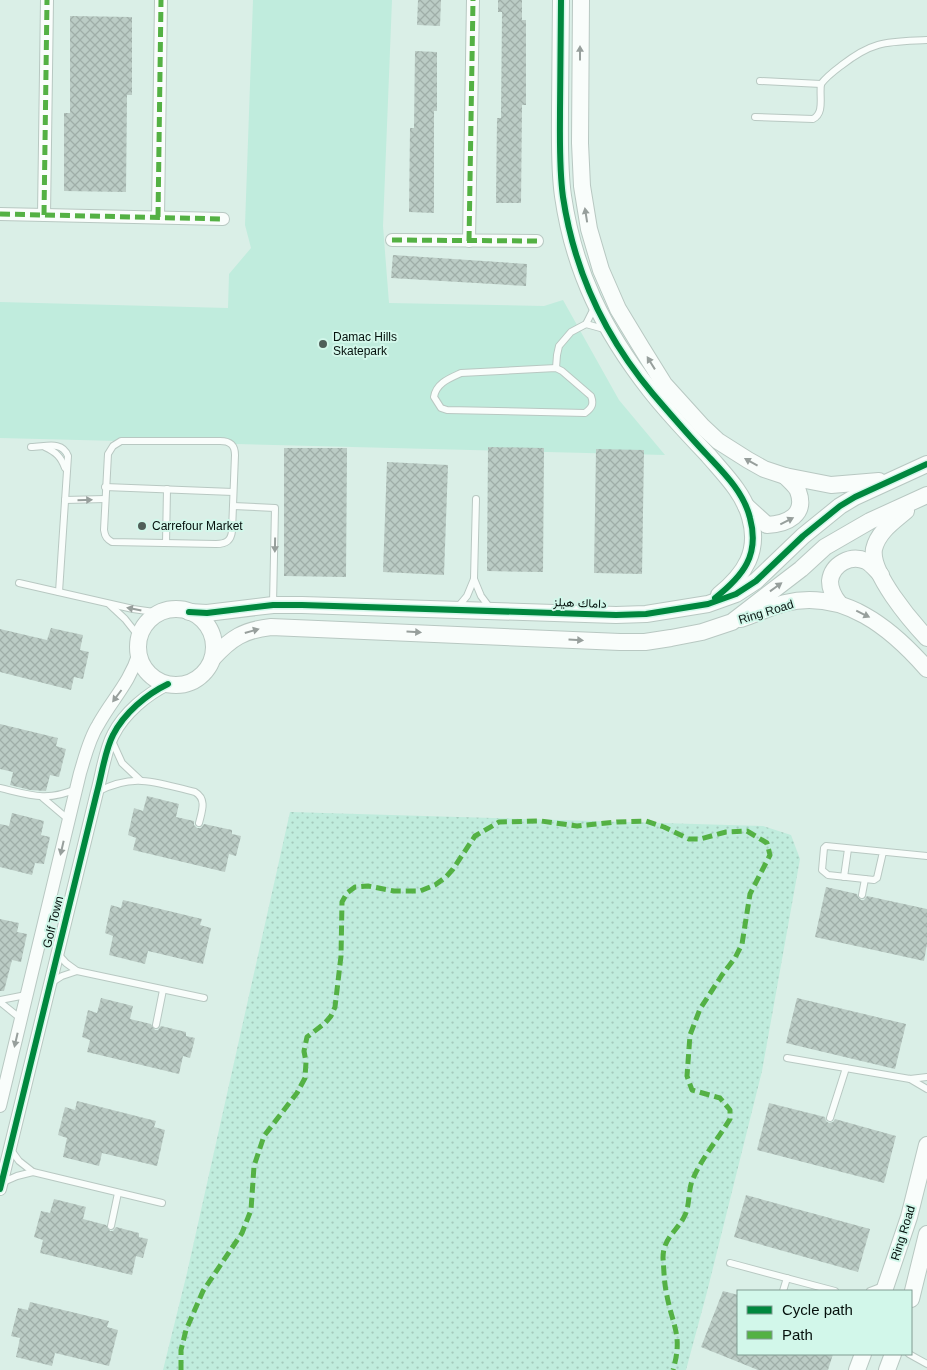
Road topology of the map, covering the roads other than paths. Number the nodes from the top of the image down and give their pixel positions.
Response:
1 (47, 0) edge
2 (161, 0) edge
3 (473, 0) edge
4 (561, 0) edge
5 (581, 0) edge
6 (927, 40) edge
7 (760, 81) dead end
8 (821, 84) junction
9 (755, 117) dead end
10 (0, 214) edge
11 (44, 215) junction
12 (158, 217) junction
13 (223, 218) dead end
14 (392, 240) dead end
15 (469, 241) junction
16 (537, 241) dead end
17 (595, 305) junction
18 (586, 324) junction
19 (608, 331) junction
20 (556, 368) junction
21 (31, 447) dead end
22 (927, 464) edge
23 (785, 476) junction
24 (891, 480) junction
25 (105, 487) junction
26 (167, 489) junction
27 (234, 492) junction
28 (926, 496) edge
29 (105, 499) junction
30 (476, 499) dead end
31 (64, 500) junction
32 (233, 506) junction
33 (746, 506) junction
34 (166, 543) junction
35 (882, 576) junction
36 (474, 579) junction
37 (18, 583) dead end
38 (58, 592) junction
39 (107, 603) junction
40 (838, 603) junction
41 (708, 604) junction
42 (273, 605) junction
43 (455, 610) junction
44 (493, 611) junction
45 (189, 612) junction
46 (160, 613) junction
47 (732, 622) junction
48 (927, 638) edge
49 (139, 646) junction
50 (213, 658) junction
51 (927, 669) edge
52 (168, 684) junction
53 (111, 740) junction
54 (140, 780) junction
55 (0, 788) edge
56 (76, 789) junction
57 (97, 792) junction
58 (43, 798) junction
59 (69, 820) junction
60 (199, 823) dead end
61 (848, 849) junction
62 (882, 852) junction
63 (927, 856) edge
64 (844, 877) junction
65 (866, 879) junction
66 (862, 894) dead end
67 (57, 952) junction
68 (77, 971) junction
69 (49, 984) junction
70 (163, 990) junction
71 (27, 995) junction
72 (204, 998) dead end
73 (0, 1001) edge
74 (21, 1018) junction
75 (156, 1025) dead end
76 (787, 1058) dead end
77 (846, 1068) junction
78 (927, 1077) edge
79 (910, 1079) junction
80 (927, 1089) edge
81 (0, 1106) edge
82 (830, 1118) dead end
83 (927, 1145) edge
84 (10, 1148) junction
85 (33, 1172) junction
86 (1, 1186) edge
87 (118, 1193) junction
88 (162, 1203) dead end
89 (111, 1226) dead end
90 (927, 1234) edge
91 (730, 1263) dead end
92 (788, 1278) junction
93 (885, 1288) edge
94 (783, 1290) edge
95 (831, 1290) edge
96 (912, 1295) edge
97 (863, 1355) edge
98 (893, 1355) edge
99 (911, 1355) edge
100 (927, 1364) edge
101 (857, 1370) edge
102 (887, 1370) edge

1 - 11 street
2 - 12 street
3 - 15 street
4 - 17 street
23 -> 5 street
6 - 8 lane
7 - 8 lane
8 - 9 lane
10 - 11 street
11 - 12 street
12 - 13 street
14 - 15 street
15 - 16 street
17 - 18 lane
17 - 19 street
18 - 19 lane
18 - 20 lane
19 - 33 street
20 - 20 lane
21 - 31 lane
22 - 24 street, داماك هيلز
23 - 24 street
33 -> 23 street
24 - 41 street, داماك هيلز
25 - 26 lane
25 - 27 lane
25 - 29 lane
26 - 27 lane
26 - 34 lane
27 - 32 lane
28 - 35 street
47 -> 28 street
31 -> 29 lane
29 - 34 lane
30 - 36 lane
31 - 38 lane
32 - 34 lane
32 -> 42 lane
33 - 41 street
35 - 40 street
35 - 48 street
36 - 43 lane
36 - 44 lane
37 - 38 lane
38 - 39 lane
46 -> 39 lane
39 - 49 lane
40 - 47 street, Ring Road
40 -> 51 street, Ring Road
41 - 44 street, داماك هيلز
42 - 43 street, داماك هيلز
42 - 45 street, داماك هيلز
43 - 44 street, داماك هيلز
45 - 46 street
45 - 50 street
46 - 49 street
50 -> 47 street
49 - 52 street
49 -> 56 street, Golf Town
50 - 52 street
52 - 53 street, Golf Town
53 - 54 lane
53 - 57 street, Golf Town
54 - 57 lane
54 - 60 lane
55 - 58 lane
56 - 58 lane
56 - 59 street, Golf Town
57 - 67 street, Golf Town
58 - 59 lane
59 -> 71 street, Golf Town
61 - 62 lane
61 - 64 lane
61 - 64 lane
62 - 63 lane
62 - 65 lane
64 - 65 lane
65 - 66 lane
67 - 68 lane
67 - 69 street, Golf Town
68 - 69 lane
68 - 70 lane
69 - 84 street, Golf Town
70 - 72 lane
70 - 75 lane
71 - 73 lane
71 - 74 street, Golf Town
73 - 74 lane
74 -> 81 street, Golf Town
76 - 77 lane
77 - 79 lane
77 - 82 lane
78 - 79 lane
79 - 80 lane
83 - 93 street, Ring Road
84 - 85 lane
84 - 86 street, Golf Town
85 - 86 lane
85 - 87 lane
87 - 88 lane
87 - 89 lane
90 - 96 street, Ring Road
91 - 92 lane
92 - 94 lane
92 - 95 lane
97 - 101 street
98 - 102 street
99 - 100 lane

